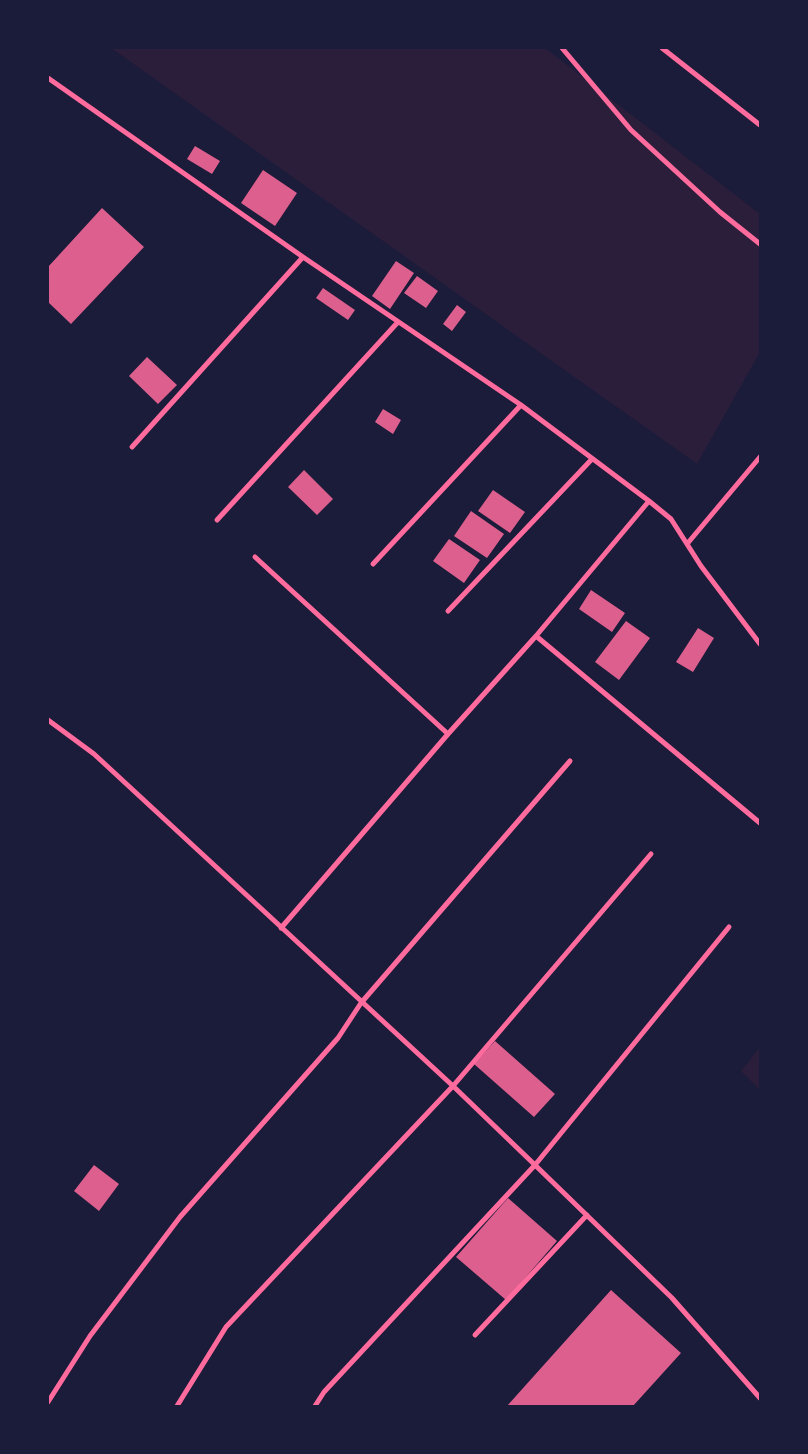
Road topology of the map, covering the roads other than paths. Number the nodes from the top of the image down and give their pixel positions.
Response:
1 (562, 48) edge
2 (662, 48) edge
3 (48, 78) edge
4 (760, 125) edge
5 (760, 244) edge
6 (303, 257) junction
7 (398, 322) junction
8 (521, 405) junction
9 (132, 447) dead end
10 (760, 457) edge
11 (592, 459) junction
12 (649, 502) junction
13 (216, 520) dead end
14 (687, 544) junction
15 (255, 558) dead end
16 (374, 564) dead end
17 (448, 611) dead end
18 (536, 636) junction
19 (760, 644) edge
20 (48, 720) edge
21 (448, 734) junction
22 (570, 761) dead end
23 (760, 823) edge
24 (651, 854) dead end
25 (281, 928) junction
26 (728, 928) dead end
27 (361, 1002) junction
28 (453, 1086) junction
29 (534, 1165) junction
30 (587, 1215) junction
31 (475, 1335) dead end
32 (760, 1398) edge
33 (48, 1402) edge
34 (177, 1406) edge
35 (315, 1406) edge

1 - 5 street
2 - 4 street
3 - 6 street
6 - 7 street
6 - 9 street
7 - 8 street
7 - 13 street
8 - 11 street
8 - 16 street
10 - 14 street
11 - 12 street
11 - 17 street
12 - 14 street
12 - 18 street
14 - 19 street
15 - 21 street
18 - 21 street
18 - 23 street
20 - 25 street
21 - 25 street
22 - 27 street
24 - 28 street
25 - 27 street
26 - 29 street
27 - 28 street
27 - 33 street
28 - 29 street
28 - 34 street
29 - 30 street
29 - 35 street
30 - 31 street
30 - 32 street

